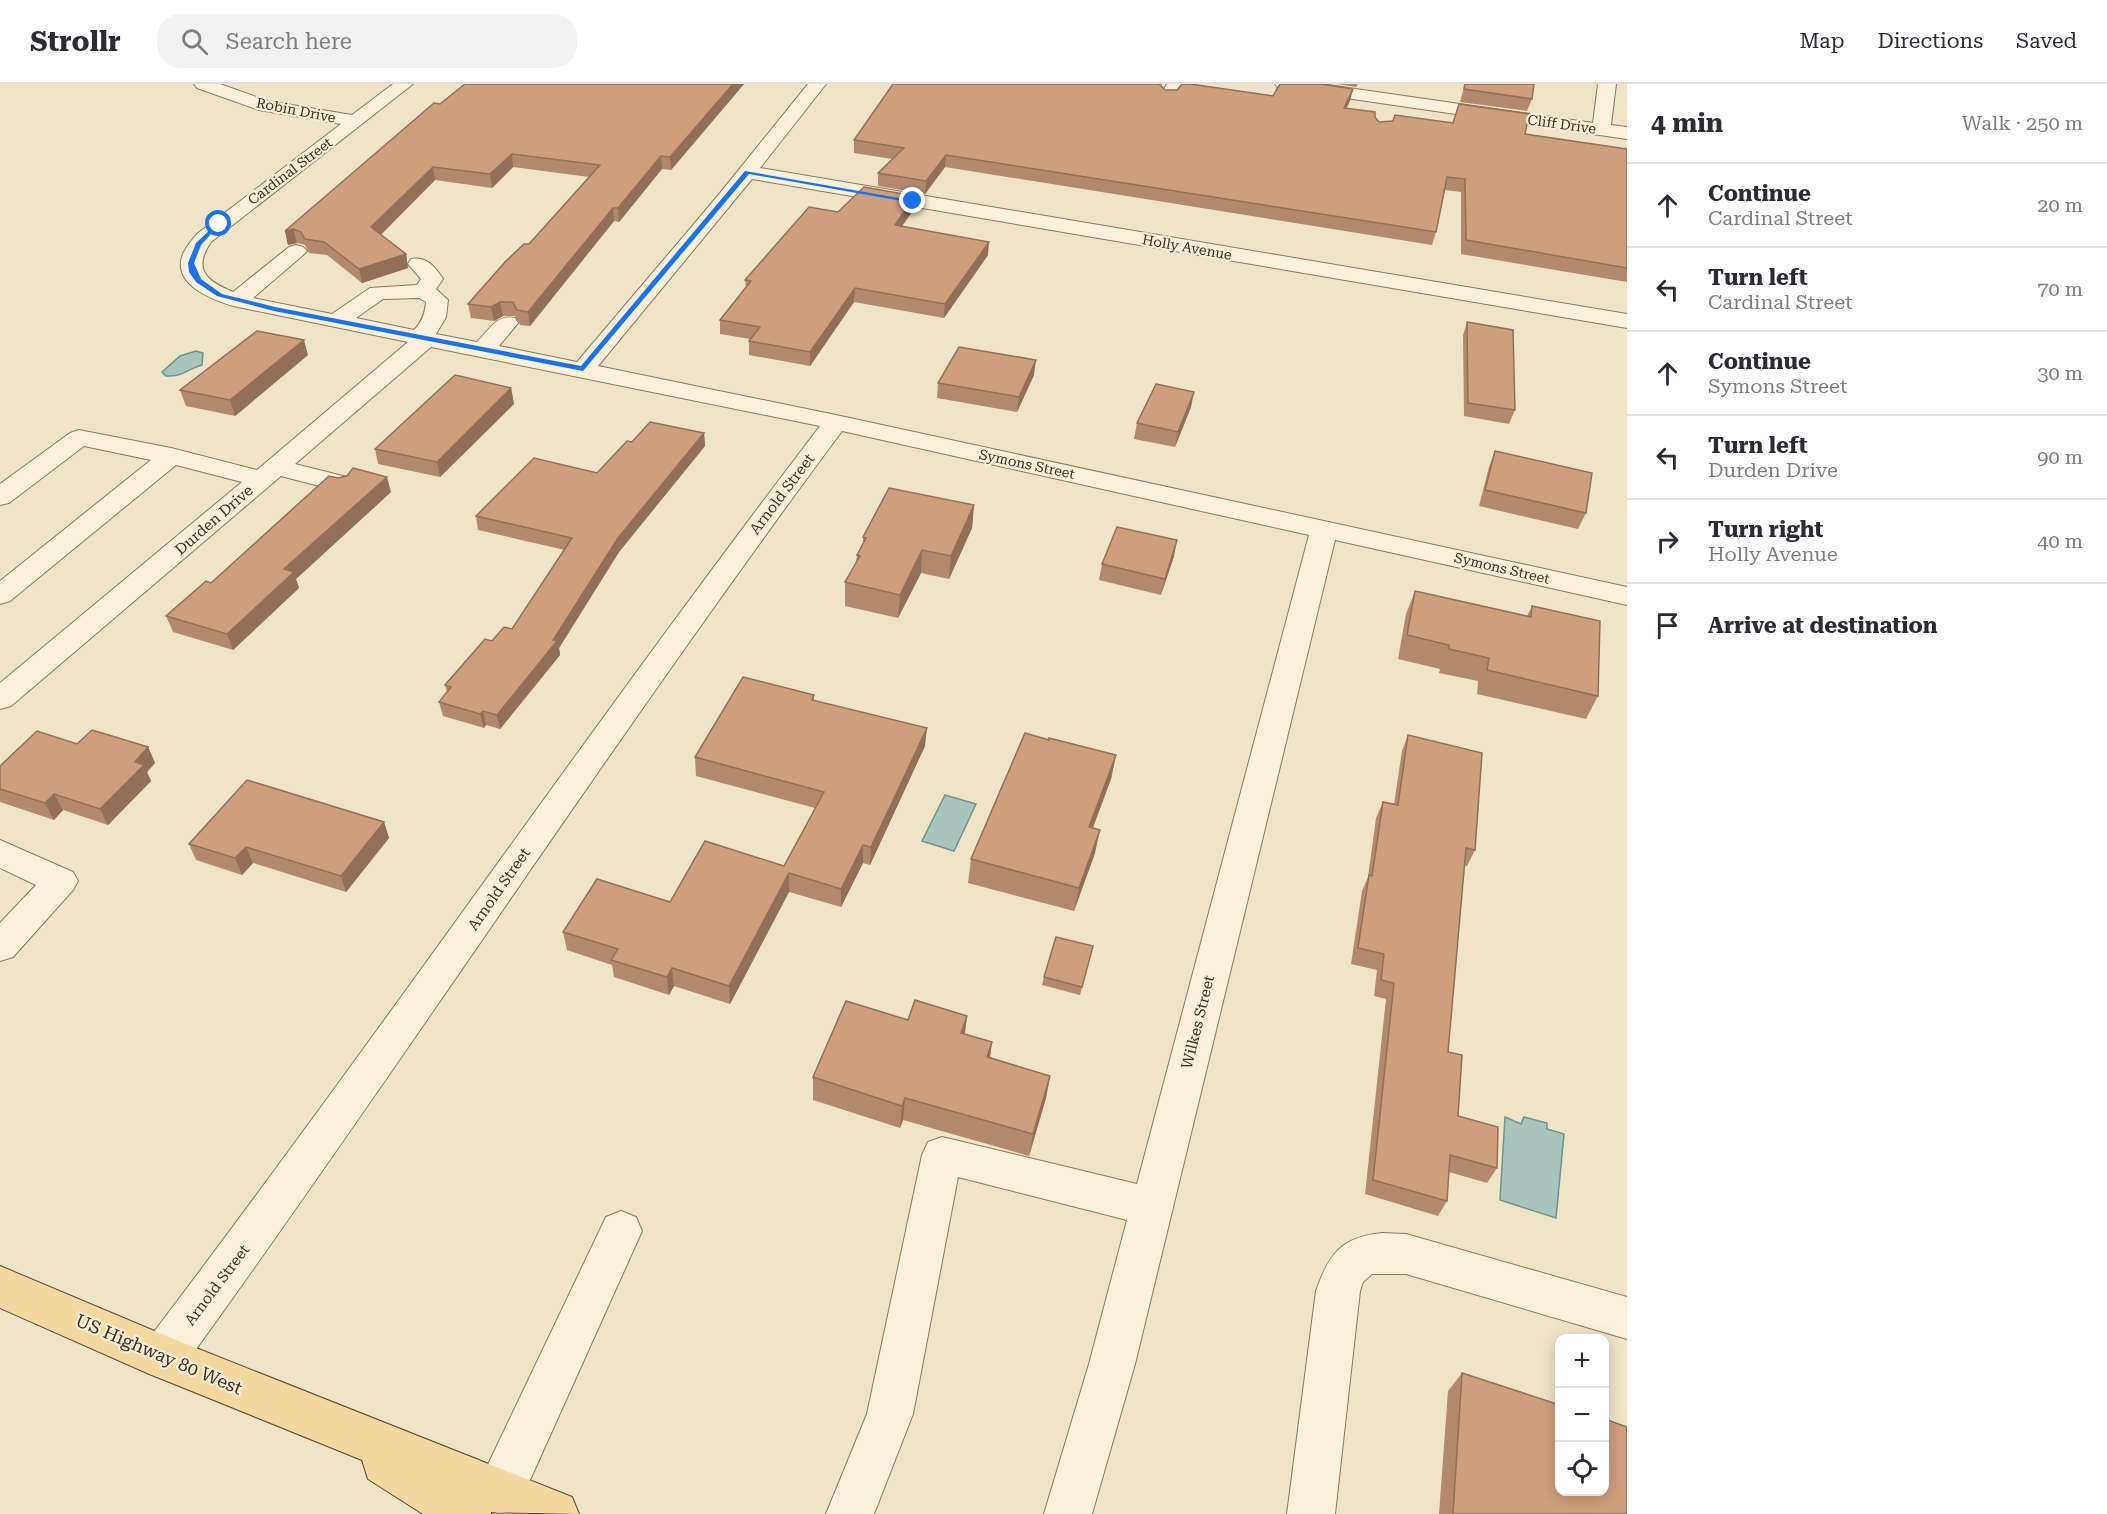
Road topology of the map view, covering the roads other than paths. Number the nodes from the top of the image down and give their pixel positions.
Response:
1 (203, 84) edge
2 (404, 84) edge
3 (817, 84) edge
4 (1284, 84) edge
5 (1607, 84) edge
6 (1389, 99) junction
7 (1384, 118) dead end
8 (356, 121) junction
9 (1574, 125) junction
10 (1601, 129) junction
11 (1627, 133) edge
12 (1570, 144) edge
13 (747, 172) junction
14 (296, 250) edge
15 (419, 264) dead end
16 (424, 291) junction
17 (237, 300) junction
18 (338, 321) junction
19 (1627, 321) edge
20 (507, 323) edge
21 (423, 338) junction
22 (483, 350) junction
23 (583, 369) junction
24 (836, 422) junction
25 (171, 456) junction
26 (269, 473) junction
27 (342, 484) edge
28 (0, 497) edge
29 (1324, 529) junction
30 (0, 595) edge
31 (1627, 596) edge
32 (0, 699) edge
33 (0, 853) edge
34 (0, 947) edge
35 (1151, 1207) junction
36 (621, 1231) dead end
37 (0, 1287) edge
38 (1627, 1318) edge
39 (163, 1357) junction
40 (483, 1503) edge
41 (555, 1514) edge
42 (850, 1514) edge
43 (1068, 1514) edge
44 (1311, 1514) edge

1 - 8 street, Robin Drive
2 - 8 street, Cardinal Street
3 - 13 street
4 - 6 street, Cliff Drive
5 - 10 street
6 - 7 street
6 - 9 street, Cliff Drive
8 - 17 street, Cardinal Street
9 - 10 street, Cliff Drive
9 - 12 street
10 - 11 street, Cliff Drive
13 - 19 street, Holly Avenue
13 - 23 street
14 - 17 street
15 - 16 street
16 - 18 street
16 - 21 street, Durden Drive
17 - 18 street, Cardinal Street
18 - 21 street, Cardinal Street
20 - 22 street
21 - 22 street, Symons Street
21 - 26 street, Durden Drive
22 - 23 street, Symons Street
23 - 24 street, Symons Street
24 - 29 street, Symons Street
24 - 39 street, Arnold Street
25 - 26 street
25 - 28 street
25 - 30 street
26 - 27 street
26 - 32 street, Durden Drive
29 - 31 street, Symons Street
29 - 35 street, Wilkes Street
33 - 34 street
35 - 42 street
35 - 43 street, Wilkes Street
36 - 40 street
37 - 39 main road, US Highway 80 West
38 - 44 street
39 - 40 main road, US Highway 80 West
40 - 41 main road, US Highway 80 West

